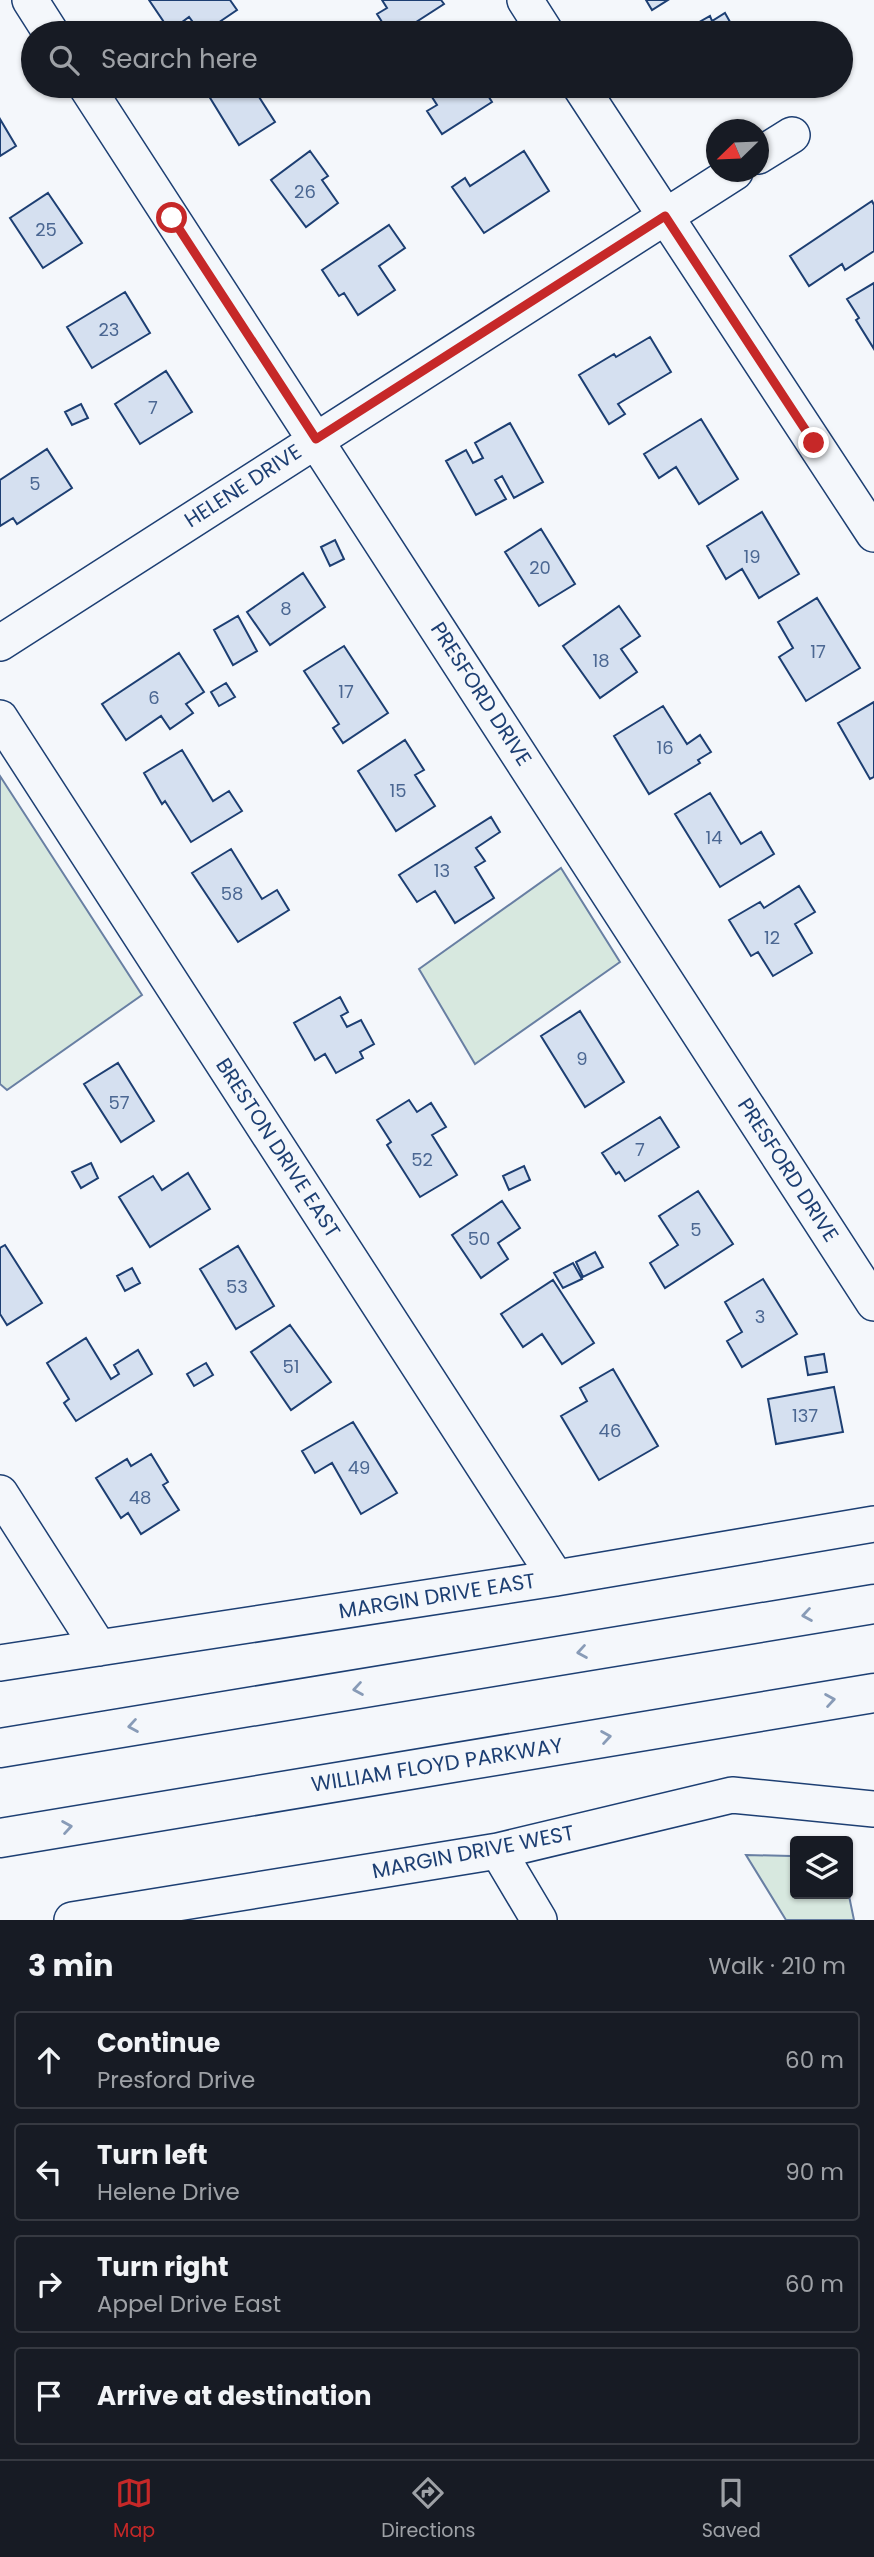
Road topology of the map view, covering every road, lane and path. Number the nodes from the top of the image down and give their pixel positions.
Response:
1 (30, 0) edge
2 (525, 0) edge
3 (43, 21) edge
4 (538, 21) edge
5 (94, 98) edge
6 (588, 98) edge
7 (792, 135) dead end
8 (769, 149) edge
9 (719, 182) edge
10 (665, 216) junction
11 (316, 439) junction
12 (874, 534) edge
13 (0, 643) edge
14 (0, 718) edge
15 (874, 1303) edge
16 (0, 1493) edge
17 (874, 1524) edge
18 (556, 1578) junction
19 (874, 1604) edge
20 (99, 1648) junction
21 (0, 1663) edge
22 (874, 1693) edge
23 (0, 1748) edge
24 (874, 1809) edge
25 (0, 1838) edge
26 (498, 1851) junction
27 (72, 1920) edge
28 (540, 1920) edge

1 - 3 street
2 - 4 street
5 - 11 street, PRESFORD DRIVE
6 - 10 street
7 - 8 street
9 - 10 street, HELENE DRIVE
10 - 11 street, HELENE DRIVE
10 - 12 street
11 - 13 street, HELENE DRIVE
11 - 15 street, PRESFORD DRIVE
14 - 18 street, BRESTON DRIVE EAST
16 - 20 street
17 - 18 street, MARGIN DRIVE EAST
18 - 20 street, MARGIN DRIVE EAST
19 -> 23 highway
20 - 21 street, MARGIN DRIVE EAST
25 -> 22 highway, WILLIAM FLOYD PARKWAY
24 - 26 street, MARGIN DRIVE WEST
26 - 27 street, MARGIN DRIVE WEST
26 - 28 street

